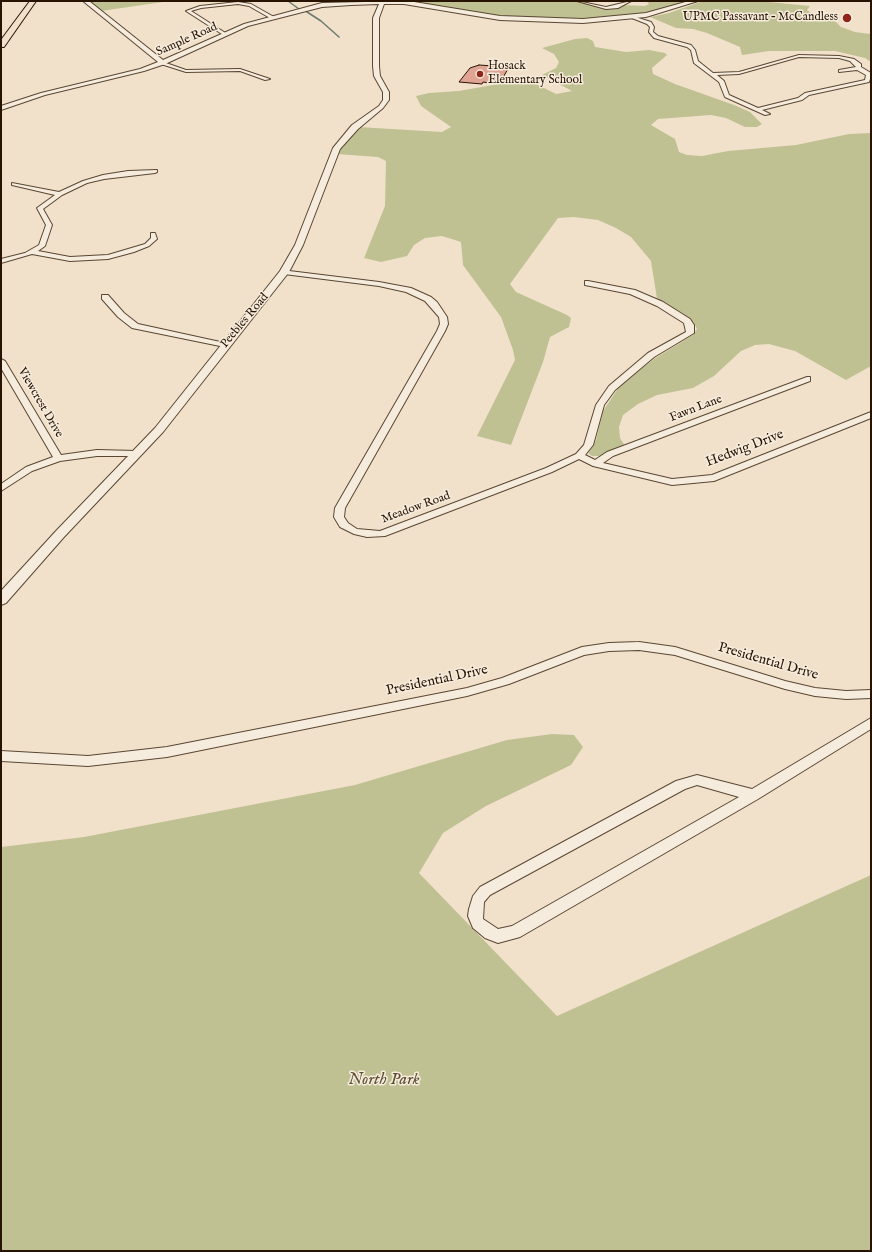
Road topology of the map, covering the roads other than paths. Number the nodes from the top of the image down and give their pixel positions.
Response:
1 (33, 1) edge
2 (86, 1) edge
3 (383, 1) edge
4 (579, 1) edge
5 (695, 1) edge
6 (628, 2) edge
7 (272, 17) junction
8 (634, 17) junction
9 (225, 35) junction
10 (1, 46) edge
11 (163, 63) junction
12 (858, 68) junction
13 (842, 71) dead end
14 (714, 74) junction
15 (267, 79) dead end
16 (1, 108) edge
17 (758, 109) junction
18 (767, 114) dead end
19 (155, 171) dead end
20 (14, 184) dead end
21 (60, 194) junction
22 (153, 234) dead end
23 (34, 252) junction
24 (1, 261) edge
25 (284, 272) junction
26 (588, 283) dead end
27 (105, 297) dead end
28 (225, 345) junction
29 (1, 360) edge
30 (807, 379) dead end
31 (871, 415) edge
32 (136, 454) junction
33 (579, 456) junction
34 (58, 458) junction
35 (596, 464) junction
36 (2, 486) edge
37 (1, 600) edge
38 (871, 694) edge
39 (871, 723) edge
40 (1, 756) edge
41 (753, 795) junction

1 - 10 main road
2 - 11 street
3 - 7 street, Sample Road
3 - 8 street, Sample Road
3 - 25 street, Peebles Road
4 - 6 street
5 - 8 street, Sample Road
7 - 9 street, Sample Road
7 - 9 street
8 - 14 street
9 - 11 street, Sample Road
11 - 15 street
11 - 16 street, Sample Road
12 - 13 street
12 - 14 street
12 - 17 street
14 - 17 street
17 - 18 street
19 - 21 street
20 - 21 street
21 - 23 street
22 - 23 street
23 - 24 street
25 - 28 street, Peebles Road
25 - 33 street, Meadow Road
26 - 33 street
27 - 28 street
28 - 32 street, Peebles Road
29 - 34 street, Viewcrest Drive
30 - 35 street, Fawn Lane
31 - 35 street, Hedwig Drive
32 - 34 street
32 - 37 street, Peebles Road
33 - 35 street, Hedwig Drive
34 - 36 street
38 - 40 street, Presidential Drive
39 - 41 street
41 - 41 street

